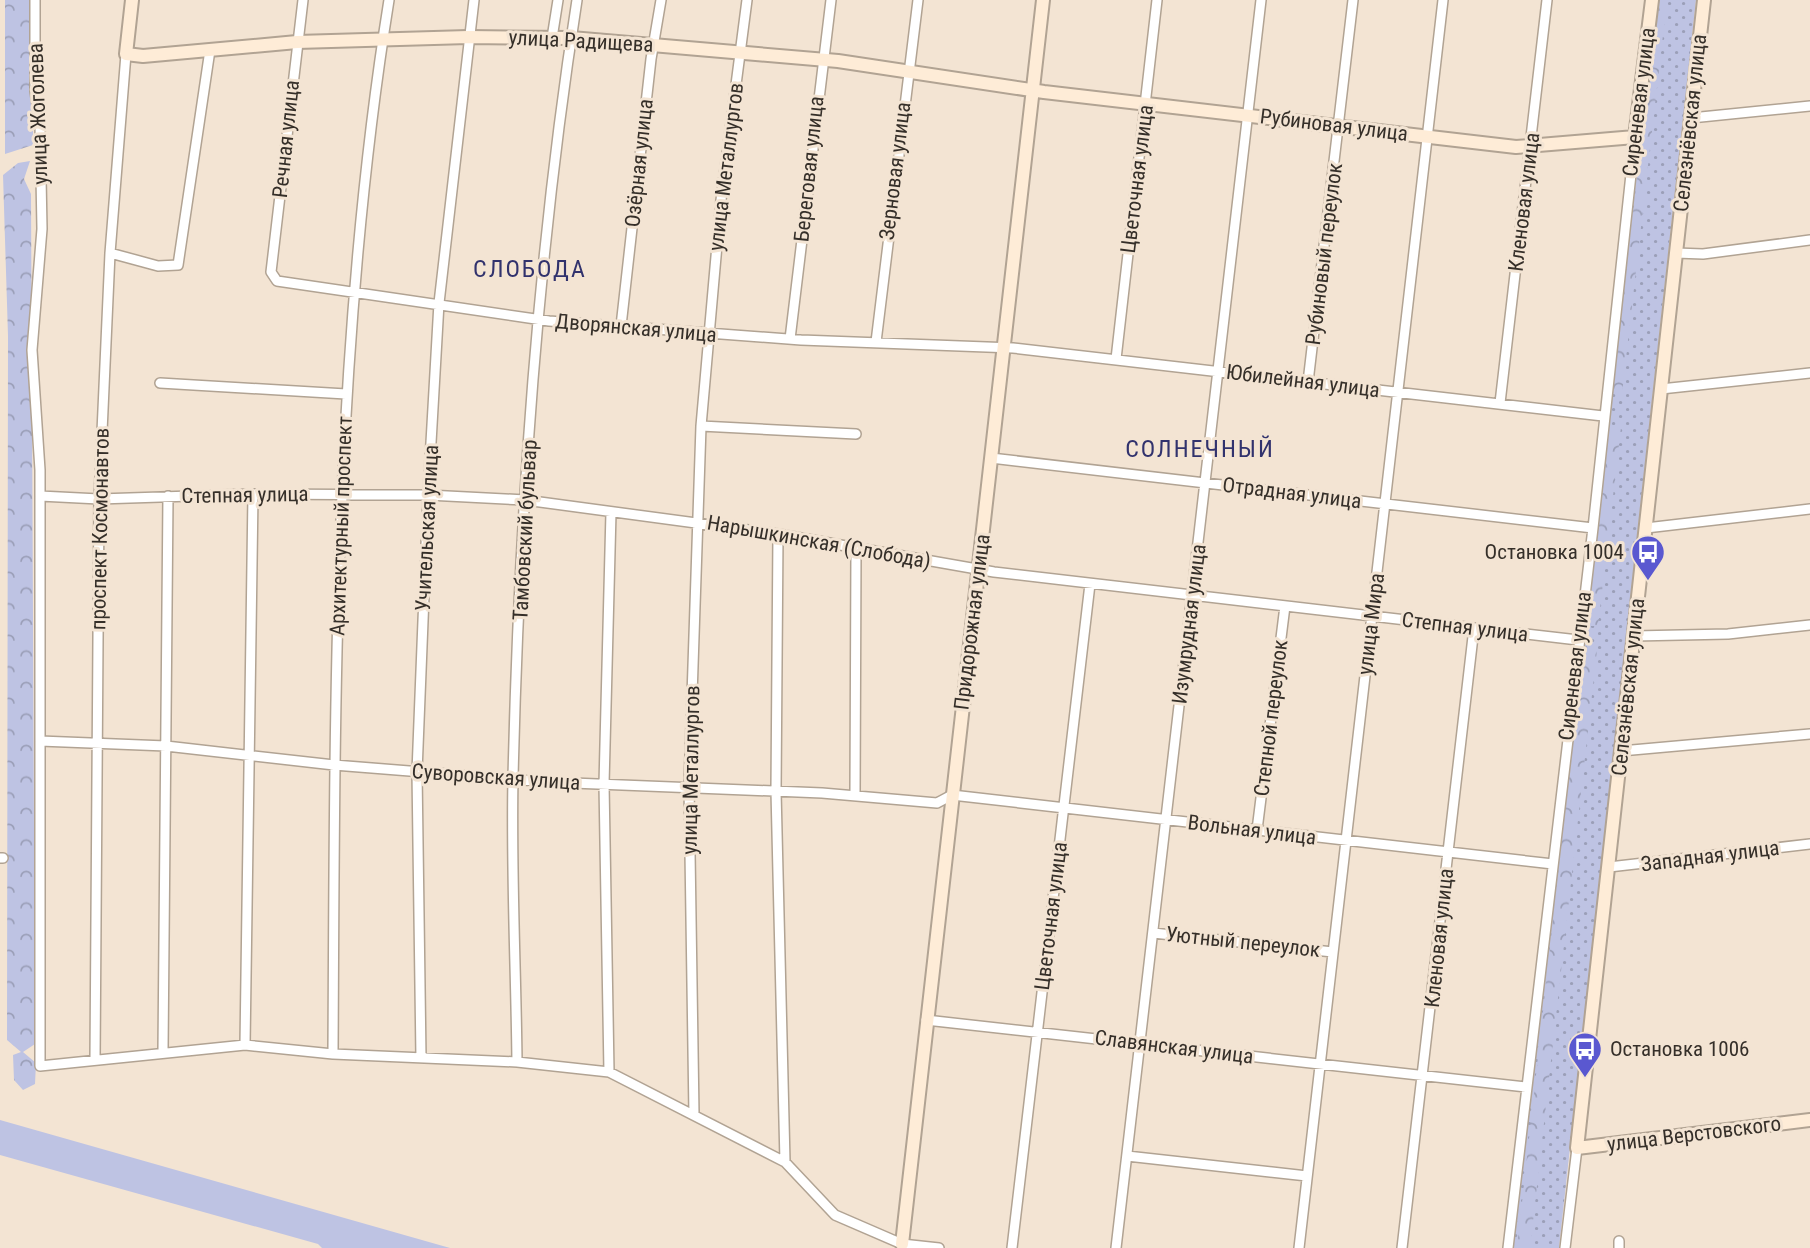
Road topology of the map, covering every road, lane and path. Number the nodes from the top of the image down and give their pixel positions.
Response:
1 (35, 0) edge
2 (132, 0) edge
3 (303, 0) edge
4 (389, 0) edge
5 (474, 0) edge
6 (558, 0) edge
7 (577, 0) edge
8 (660, 0) edge
9 (747, 0) edge
10 (831, 0) edge
11 (918, 0) edge
12 (1043, 0) edge
13 (1157, 0) edge
14 (1261, 0) edge
15 (1353, 0) edge
16 (1443, 0) edge
17 (1547, 0) edge
18 (1652, 0) edge
19 (1704, 0) edge
20 (468, 37) junction
21 (552, 38) junction
22 (571, 38) junction
23 (383, 39) junction
24 (297, 42) junction
25 (653, 45) junction
26 (210, 50) junction
27 (739, 52) junction
28 (126, 54) junction
29 (822, 60) junction
30 (907, 70) junction
31 (1033, 90) junction
32 (1145, 103) junction
33 (1810, 106) edge
34 (1248, 115) junction
35 (1691, 118) junction
36 (1339, 127) junction
37 (1427, 137) junction
38 (1634, 137) junction
39 (1531, 146) junction
40 (1810, 240) edge
41 (110, 253) junction
42 (1676, 253) junction
43 (273, 278) joint
44 (354, 291) junction
45 (439, 303) junction
46 (540, 320) junction
47 (621, 326) junction
48 (709, 334) junction
49 (790, 339) junction
50 (876, 342) junction
51 (1003, 347) junction
52 (1116, 359) junction
53 (1218, 371) junction
54 (1810, 373) edge
55 (1308, 382) junction
56 (160, 383) dead end
57 (1661, 389) junction
58 (1397, 393) junction
59 (346, 394) junction
60 (1500, 403) junction
61 (1603, 416) junction
62 (701, 426) junction
63 (856, 434) dead end
64 (991, 458) junction
65 (1206, 482) junction
66 (253, 494) junction
67 (340, 495) junction
68 (428, 495) junction
69 (40, 496) junction
70 (168, 496) junction
71 (99, 499) junction
72 (525, 500) junction
73 (1385, 505) junction
74 (1810, 509) edge
75 (611, 512) junction
76 (660, 518) joint
77 (697, 522) junction
78 (1593, 528) junction
79 (1646, 528) junction
80 (778, 534) junction
81 (856, 549) junction
82 (978, 569) junction
83 (1090, 583) junction
84 (1192, 595) junction
85 (1285, 606) junction
86 (1371, 617) junction
87 (1810, 625) edge
88 (1474, 628) junction
89 (1634, 636) junction
90 (1578, 640) junction
91 (1810, 734) edge
92 (40, 741) junction
93 (96, 743) junction
94 (166, 746) junction
95 (1621, 751) junction
96 (249, 756) junction
97 (334, 765) junction
98 (417, 772) junction
99 (513, 780) junction
100 (604, 784) junction
101 (689, 786) junction
102 (776, 791) junction
103 (855, 795) junction
104 (952, 795) junction
105 (1063, 807) junction
106 (1166, 820) junction
107 (1257, 830) junction
108 (1346, 841) junction
109 (1810, 844) edge
110 (1448, 852) junction
111 (1553, 864) junction
112 (1609, 867) junction
113 (1153, 933) junction
114 (1333, 952) junction
115 (926, 1020) junction
116 (1037, 1031) junction
117 (1140, 1044) junction
118 (245, 1045) junction
119 (163, 1051) junction
120 (333, 1054) junction
121 (421, 1058) junction
122 (95, 1060) junction
123 (517, 1062) junction
124 (1320, 1065) junction
125 (608, 1072) junction
126 (1422, 1076) junction
127 (1526, 1087) junction
128 (694, 1115) junction
129 (1810, 1120) edge
130 (1577, 1148) junction
131 (1127, 1156) junction
132 (785, 1162) junction
133 (1307, 1176) junction
134 (902, 1244) junction
135 (939, 1248) edge
136 (1012, 1248) edge
137 (1116, 1248) edge
138 (1299, 1248) edge
139 (1402, 1248) edge
140 (1508, 1248) edge
141 (1566, 1248) edge

1 - 69 street, улица Жоголева
2 - 28 street, проспект Космонавтов
3 - 24 street, Речная улица
4 - 23 street, Архитектурный проспект
5 - 20 street, Учительская улица
6 - 21 street
7 - 22 street, Тамбовский бульвар
8 - 25 street, Озёрная улица
9 - 27 street, улица Металлургов
10 - 29 street, Береговая улица
11 - 30 street, Зерновая улица
12 - 31 street, Придорожная улица
13 - 32 street, Цветочная улица
14 - 34 street, Изумрудная улица
15 - 36 street, Рубиновый переулок
16 - 37 street, улица Мира
17 - 39 street, Кленовая улица
18 - 38 street, Сиреневая улица
19 - 35 street, Селезнёвская улица
20 - 21 street, улица Радищева
20 - 23 street, улица Радищева
20 - 45 street, Учительская улица
21 - 22 street, улица Радищева
22 - 25 street, улица Радищева
22 - 46 street, Тамбовский бульвар
23 - 24 street, улица Радищева
23 - 44 street, Архитектурный проспект
24 - 26 street, улица Радищева
24 - 43 street, Речная улица
25 - 27 street, улица Радищева
25 - 47 street, Озёрная улица
26 - 28 street, улица Радищева
26 - 41 street
27 - 29 street, улица Радищева
27 - 48 street, улица Металлургов
28 - 41 street, проспект Космонавтов
29 - 30 street, улица Радищева
29 - 49 street, Береговая улица
30 - 31 street, улица Радищева
30 - 50 street, Зерновая улица
31 - 32 street, Рубиновая улица
31 - 51 street, Придорожная улица
32 - 34 street, Рубиновая улица
32 - 52 street, Цветочная улица
33 - 35 street
34 - 36 street, Рубиновая улица
34 - 53 street, Изумрудная улица
35 - 42 street, Селезнёвская улица
36 - 37 street, Рубиновая улица
36 - 55 street, Рубиновый переулок
37 - 39 street, Рубиновая улица
37 - 58 street, улица Мира
38 - 39 street, Рубиновая улица
38 - 61 street, Сиреневая улица
39 - 60 street, Кленовая улица
40 - 42 street
41 - 71 street, проспект Космонавтов
42 - 57 street, Селезнёвская улица
43 - 44 street, Дворянская улица
44 - 45 street, Дворянская улица
44 - 59 street, Архитектурный проспект
45 - 46 street, Дворянская улица
45 - 68 street, Учительская улица
46 - 47 street, Дворянская улица
46 - 72 street, Тамбовский бульвар
47 - 48 street, Дворянская улица
48 - 49 street, Дворянская улица
48 - 62 street, улица Металлургов
49 - 50 street, Дворянская улица
50 - 51 street, Дворянская улица
51 - 52 street, Юбилейная улица
51 - 64 street, Придорожная улица
52 - 53 street, Юбилейная улица
53 - 55 street, Юбилейная улица
53 - 65 street, Изумрудная улица
54 - 57 street
55 - 58 street, Юбилейная улица
56 - 59 street
57 - 79 street, Селезнёвская улица
58 - 60 street, Юбилейная улица
58 - 73 street, улица Мира
59 - 67 street, Архитектурный проспект
60 - 61 street, Юбилейная улица
61 - 78 street, Сиреневая улица
62 - 63 street
62 - 77 street, улица Металлургов
64 - 65 street, Отрадная улица
64 - 82 street, Придорожная улица
65 - 73 street, Отрадная улица
65 - 84 street, Изумрудная улица
66 - 67 street, Степная улица
66 - 70 street, Степная улица
66 - 96 street
67 - 68 street, Степная улица
67 - 97 street, Архитектурный проспект
68 - 72 street, Степная улица
68 - 98 street, Учительская улица
69 - 71 street, Степная улица
69 - 92 street, улица Жоголева
70 - 71 street, Степная улица
70 - 94 street
71 - 93 street, проспект Космонавтов
72 - 75 street, Степная улица
72 - 99 street, Тамбовский бульвар
73 - 78 street, Отрадная улица
73 - 86 street, улица Мира
74 - 79 street
75 - 76 street, Степная улица
75 - 100 street
76 - 77 street, Нарышкинская (Слобода)
77 - 80 street, Нарышкинская (Слобода)
77 - 101 street, улица Металлургов
78 - 90 street, Сиреневая улица
79 - 89 street, Селезнёвская улица
80 - 81 street, Нарышкинская (Слобода)
80 - 102 street
81 - 82 street, Нарышкинская (Слобода)
81 - 103 street
82 - 83 street, Степная улица
82 - 104 street, Придорожная улица
83 - 84 street, Степная улица
83 - 105 street, Цветочная улица
84 - 85 street, Степная улица
84 - 106 street, Изумрудная улица
85 - 86 street, Степная улица
85 - 107 street, Степной переулок
86 - 88 street, Степная улица
86 - 108 street, улица Мира
87 - 89 street
88 - 90 street, Степная улица
88 - 110 street, Кленовая улица
89 - 95 street, Селезнёвская улица
90 - 111 street, Сиреневая улица
91 - 95 street
92 - 93 street, Суворовская улица
92 - 122 street, улица Жоголева
93 - 94 street, Суворовская улица
93 - 122 street, проспект Космонавтов
94 - 96 street, Суворовская улица
94 - 119 street
95 - 112 street, Селезнёвская улица
96 - 97 street, Суворовская улица
96 - 118 street
97 - 98 street, Суворовская улица
97 - 120 street, Архитектурный проспект
98 - 99 street, Суворовская улица
98 - 121 street, Учительская улица
99 - 100 street, Суворовская улица
99 - 123 street, Тамбовский бульвар
100 - 101 street, Суворовская улица
100 - 125 street
101 - 102 street, Суворовская улица
101 - 128 street, улица Металлургов
102 - 103 street, Суворовская улица
102 - 132 street
103 - 104 street, Суворовская улица
104 - 105 street, Вольная улица
104 - 115 street, Придорожная улица
105 - 106 street, Вольная улица
105 - 116 street, Цветочная улица
106 - 107 street, Вольная улица
106 - 113 street, Изумрудная улица
107 - 108 street, Вольная улица
108 - 110 street, Вольная улица
108 - 114 street, улица Мира
109 - 112 street, Западная улица
110 - 111 street, Вольная улица
110 - 126 street, Кленовая улица
111 - 127 street, Сиреневая улица
112 - 130 street, Селезнёвская улица
113 - 114 street, Уютный переулок
113 - 117 street, Изумрудная улица
114 - 124 street, улица Мира
115 - 116 street, Славянская улица
115 - 134 street, Придорожная улица
116 - 117 street, Славянская улица
116 - 136 street, Цветочная улица
117 - 124 street, Славянская улица
117 - 131 street, Изумрудная улица
118 - 119 street
118 - 120 street
119 - 122 street
120 - 121 street
121 - 123 street
123 - 125 street
124 - 126 street, Славянская улица
124 - 133 street, улица Мира
125 - 128 street
126 - 127 street, Славянская улица
126 - 139 street, Кленовая улица
127 - 140 street, Сиреневая улица
128 - 132 street
129 - 130 street, улица Верстовского
130 - 141 street, Селезнёвская улица
131 - 133 street
131 - 137 street, Изумрудная улица
132 - 134 street
133 - 138 street, улица Мира
134 - 135 street

